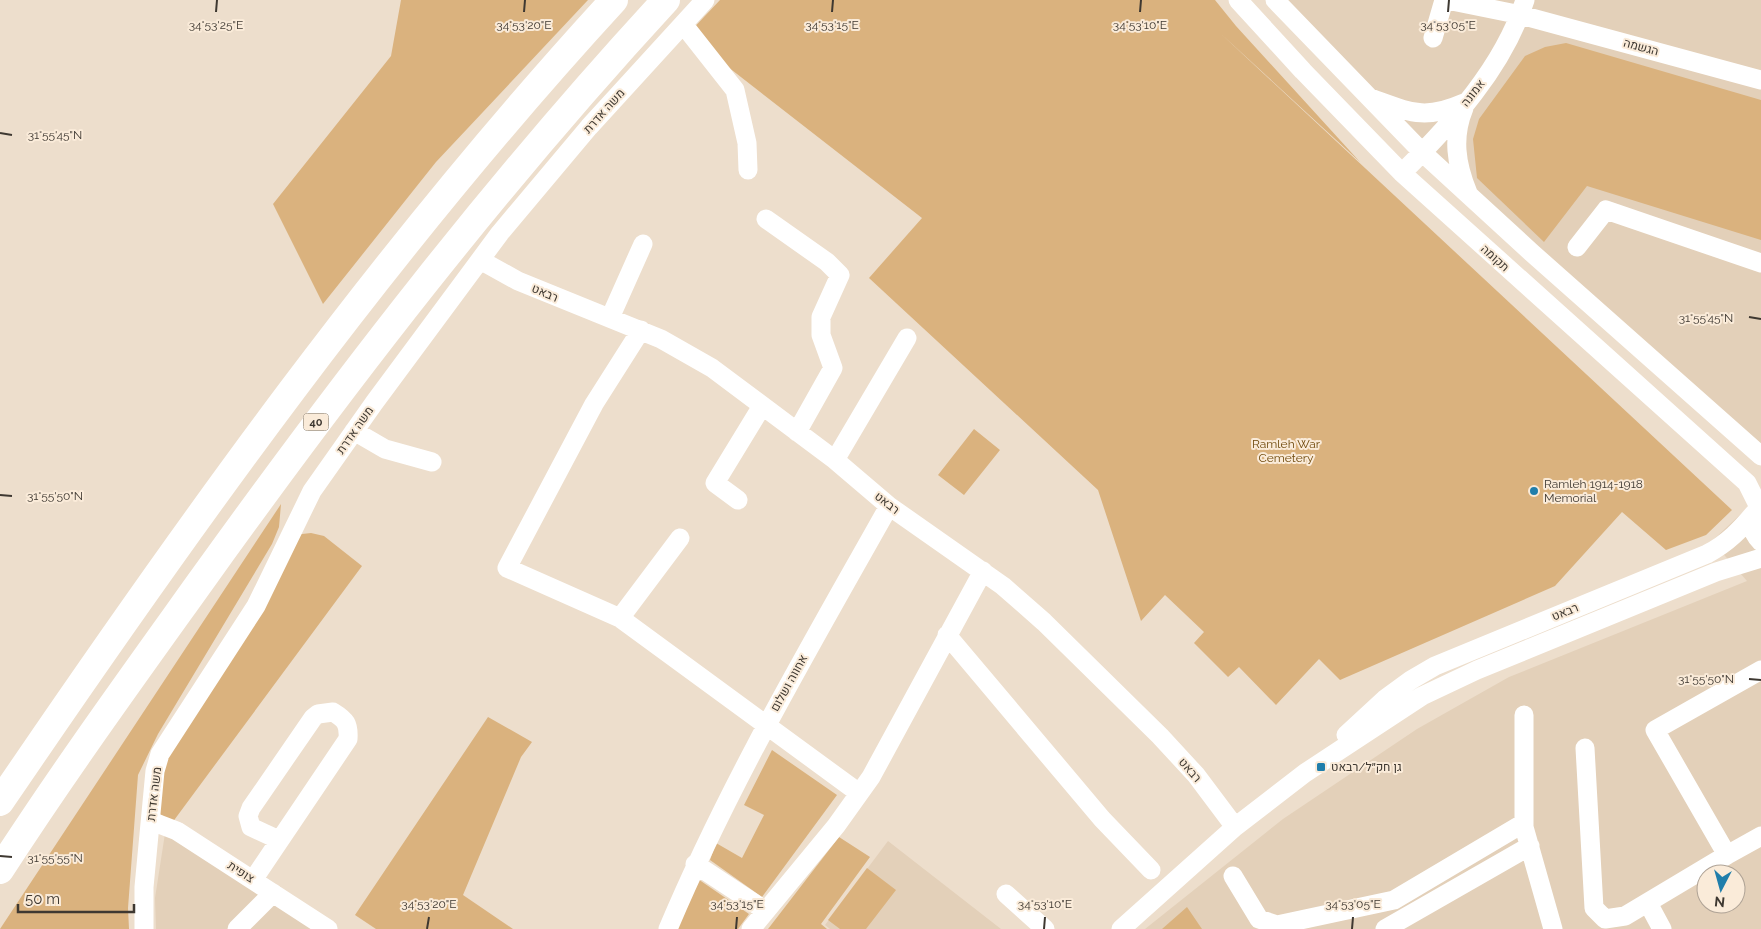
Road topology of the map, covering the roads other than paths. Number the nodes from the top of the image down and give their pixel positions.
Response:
1 (614, 0) edge
2 (666, 0) edge
3 (705, 0) edge
4 (1238, 0) edge
5 (1275, 0) edge
6 (1445, 0) edge
7 (1523, 8) edge
8 (682, 24) junction
9 (1434, 38) dead end
10 (1761, 80) edge
11 (1369, 98) junction
12 (1467, 101) junction
13 (1422, 152) junction
14 (748, 170) dead end
15 (1402, 173) junction
16 (1470, 196) junction
17 (766, 219) dead end
18 (644, 244) dead end
19 (1577, 247) dead end
20 (480, 260) junction
21 (1761, 263) edge
22 (610, 318) junction
23 (641, 330) junction
24 (907, 338) dead end
25 (762, 406) junction
26 (354, 431) junction
27 (797, 432) junction
28 (1761, 456) edge
29 (834, 460) junction
30 (432, 462) dead end
31 (738, 500) dead end
32 (889, 506) junction
33 (1758, 507) edge
34 (680, 538) dead end
35 (1761, 542) edge
36 (1761, 558) edge
37 (983, 571) junction
38 (620, 618) junction
39 (948, 635) junction
40 (1761, 670) edge
41 (1524, 715) dead end
42 (766, 724) junction
43 (1585, 748) dead end
44 (1305, 773) junction
45 (859, 793) junction
46 (0, 802) edge
47 (151, 821) junction
48 (1524, 822) junction
49 (1235, 827) junction
50 (1761, 836) edge
51 (279, 840) junction
52 (1530, 846) junction
53 (1727, 855) junction
54 (695, 864) junction
55 (0, 870) edge
56 (1151, 870) dead end
57 (1233, 876) dead end
58 (253, 880) junction
59 (273, 893) junction
60 (1006, 894) dead end
61 (1648, 903) junction
62 (760, 923) edge
63 (1605, 924) edge
64 (144, 929) edge
65 (237, 929) edge
66 (328, 929) edge
67 (668, 929) edge
68 (1045, 929) edge
69 (1121, 929) edge
70 (1385, 929) edge
71 (1553, 929) edge
72 (1662, 929) edge

1 - 46 highway
2 - 55 highway, 40
3 - 8 street, משה אדרת
4 - 15 street, תקומה
5 - 11 street
6 - 7 street, הגשמה
6 - 9 street
7 - 10 street, הגשמה
7 - 12 street, אמונה
8 - 14 street
8 - 20 street, משה אדרת
11 - 12 street
11 - 13 street
12 - 13 street, אמונה
12 - 16 street
13 - 15 street, אמונה
13 - 16 street
15 - 33 street, תקומה
16 - 28 street
17 - 27 street
18 - 22 street
19 - 21 street
20 - 22 street, רבאט
20 - 26 street, משה אדרת
22 - 23 street, רבאט
23 - 25 street, רבאט
23 - 38 street
24 - 29 street
25 - 27 street, רבאט
25 - 31 street
26 - 30 street
26 - 47 street, משה אדרת
27 - 29 street, רבאט
29 - 32 street, רבאט
32 - 37 street, רבאט
32 - 42 street, אחווה ושלום
33 - 35 street
33 - 44 street, רבאט
34 - 38 street
36 - 44 street, רבאט
37 - 39 street
37 - 49 street, רבאט
38 - 42 street
39 - 45 street
39 - 56 street
40 - 53 street
41 - 48 street
42 - 45 street
42 - 54 street, אחווה ושלום
43 - 63 street
44 - 49 street, רבאט
45 - 62 street
47 - 58 street, צופית
47 - 64 street, משה אדרת
48 - 52 street
48 - 57 street
49 - 69 street, רבאט
50 - 53 street
51 - 51 street
51 - 58 street
52 - 70 street
52 - 71 street
53 - 61 street
54 - 62 street
54 - 67 street, אחווה ושלום
58 - 59 street, צופית
59 - 65 street
59 - 66 street, צופית
60 - 68 street
61 - 63 street
61 - 72 street

